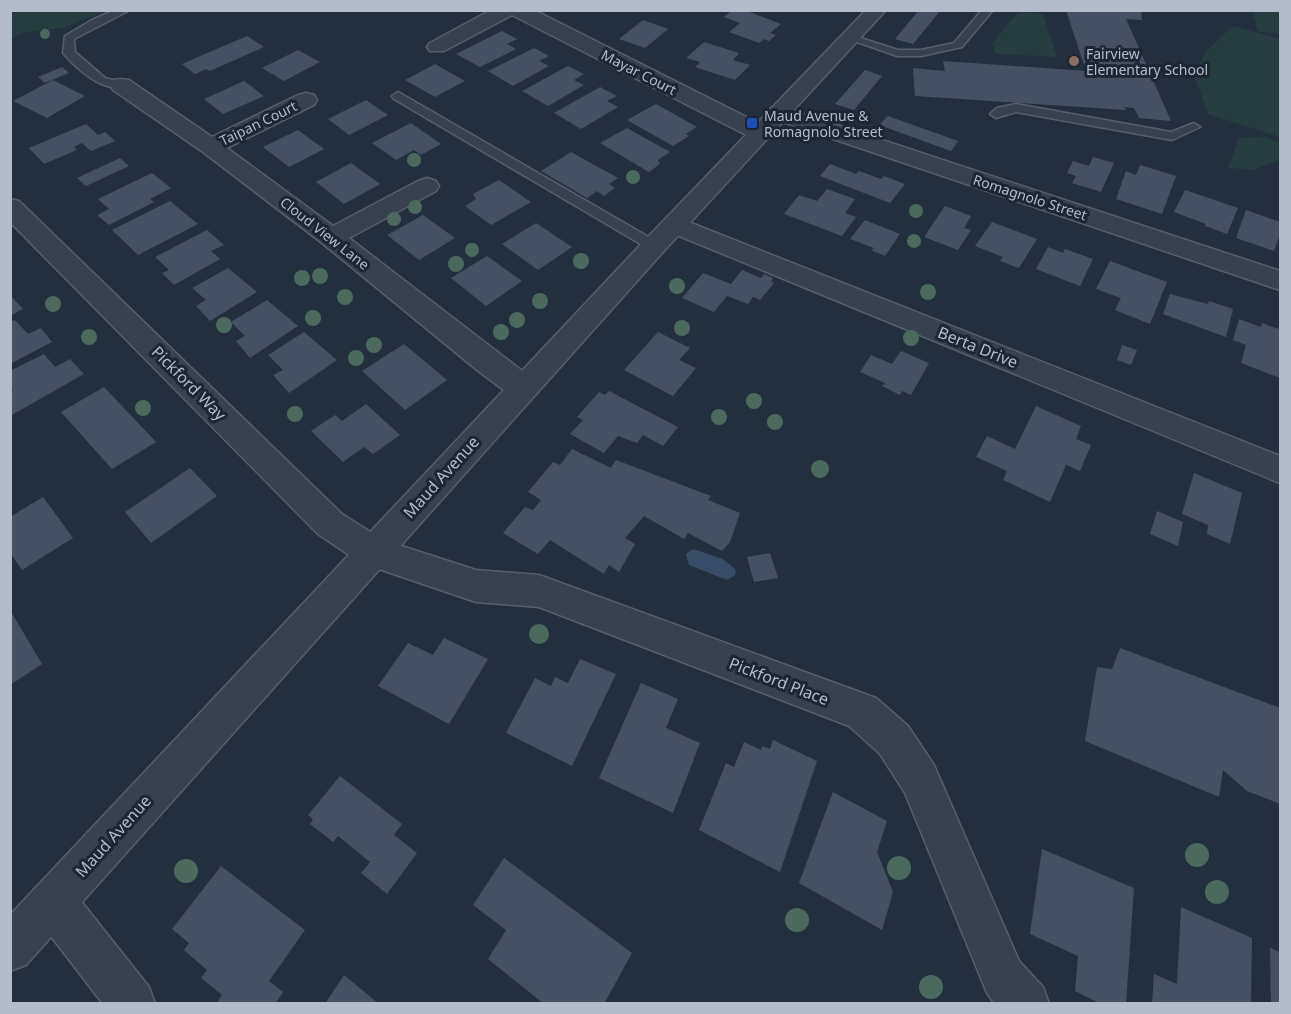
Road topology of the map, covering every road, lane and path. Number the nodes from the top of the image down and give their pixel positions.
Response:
1 (125, 10) edge
2 (506, 10) edge
3 (518, 10) edge
4 (877, 10) edge
5 (988, 10) edge
6 (851, 38) junction
7 (437, 47) dead end
8 (121, 85) joint
9 (398, 96) dead end
10 (306, 100) dead end
11 (996, 114) dead end
12 (769, 123) junction
13 (1194, 127) dead end
14 (211, 147) junction
15 (427, 186) dead end
16 (10, 207) edge
17 (665, 235) junction
18 (331, 237) junction
19 (1281, 281) edge
20 (523, 388) junction
21 (1281, 470) edge
22 (373, 552) junction
23 (53, 902) junction
24 (10, 949) edge
25 (132, 1004) edge
26 (1026, 1004) edge

1 - 8 lane
2 - 7 street
3 - 12 street, Mayar Court
4 - 6 street, Maud Avenue
5 - 6 lane
6 - 12 street, Maud Avenue
8 - 14 street, Cloud View Lane
9 - 17 lane
10 - 14 street, Taipan Court
11 - 13 lane
12 - 17 street, Maud Avenue
12 - 19 street, Romagnolo Street
14 - 18 street, Cloud View Lane
15 - 18 street
16 - 22 street, Pickford Way
17 - 20 street, Maud Avenue
17 - 21 street, Berta Drive
18 - 20 street, Cloud View Lane
20 - 22 street, Maud Avenue
22 - 23 street, Maud Avenue
22 - 26 street, Pickford Place
23 - 24 street, Maud Avenue
23 - 25 street

